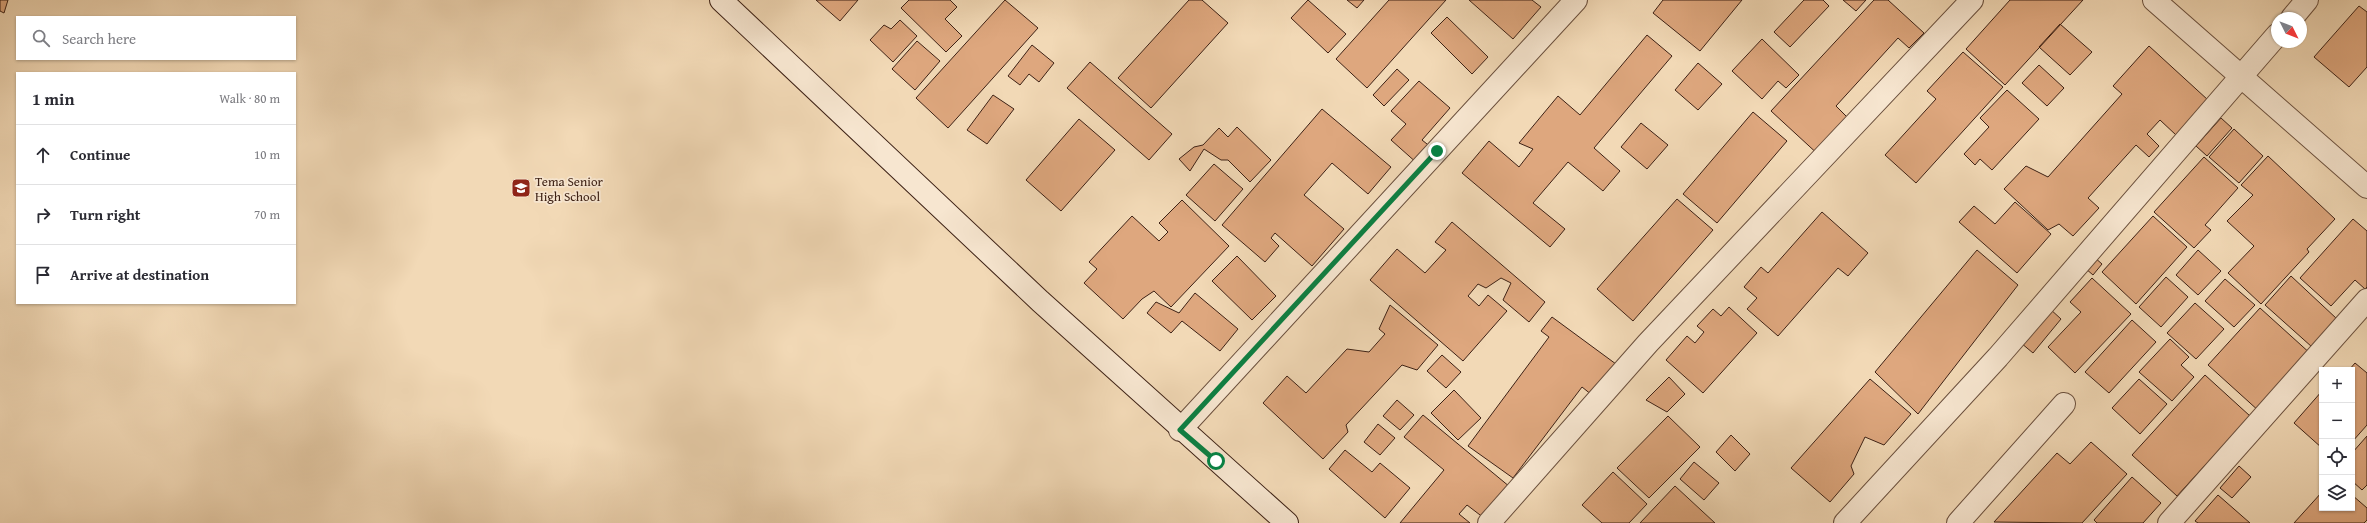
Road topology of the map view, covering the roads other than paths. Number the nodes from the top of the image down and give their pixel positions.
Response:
1 (721, 0) edge
2 (1576, 0) edge
3 (1972, 0) edge
4 (2154, 0) edge
5 (2307, 0) edge
6 (2297, 12) edge
7 (2271, 42) edge
8 (2240, 78) junction
9 (2367, 187) edge
10 (2367, 300) edge
11 (2064, 404) dead end
12 (1180, 430) junction
13 (1287, 523) edge
14 (1489, 523) edge
15 (1846, 523) edge
16 (1958, 523) edge
17 (2170, 523) edge

1 - 12 street
2 - 12 street
3 - 14 street
4 - 8 street
5 - 6 street
7 - 8 street
8 - 9 street
8 - 15 street
10 - 17 street
11 - 16 street
12 - 13 street

